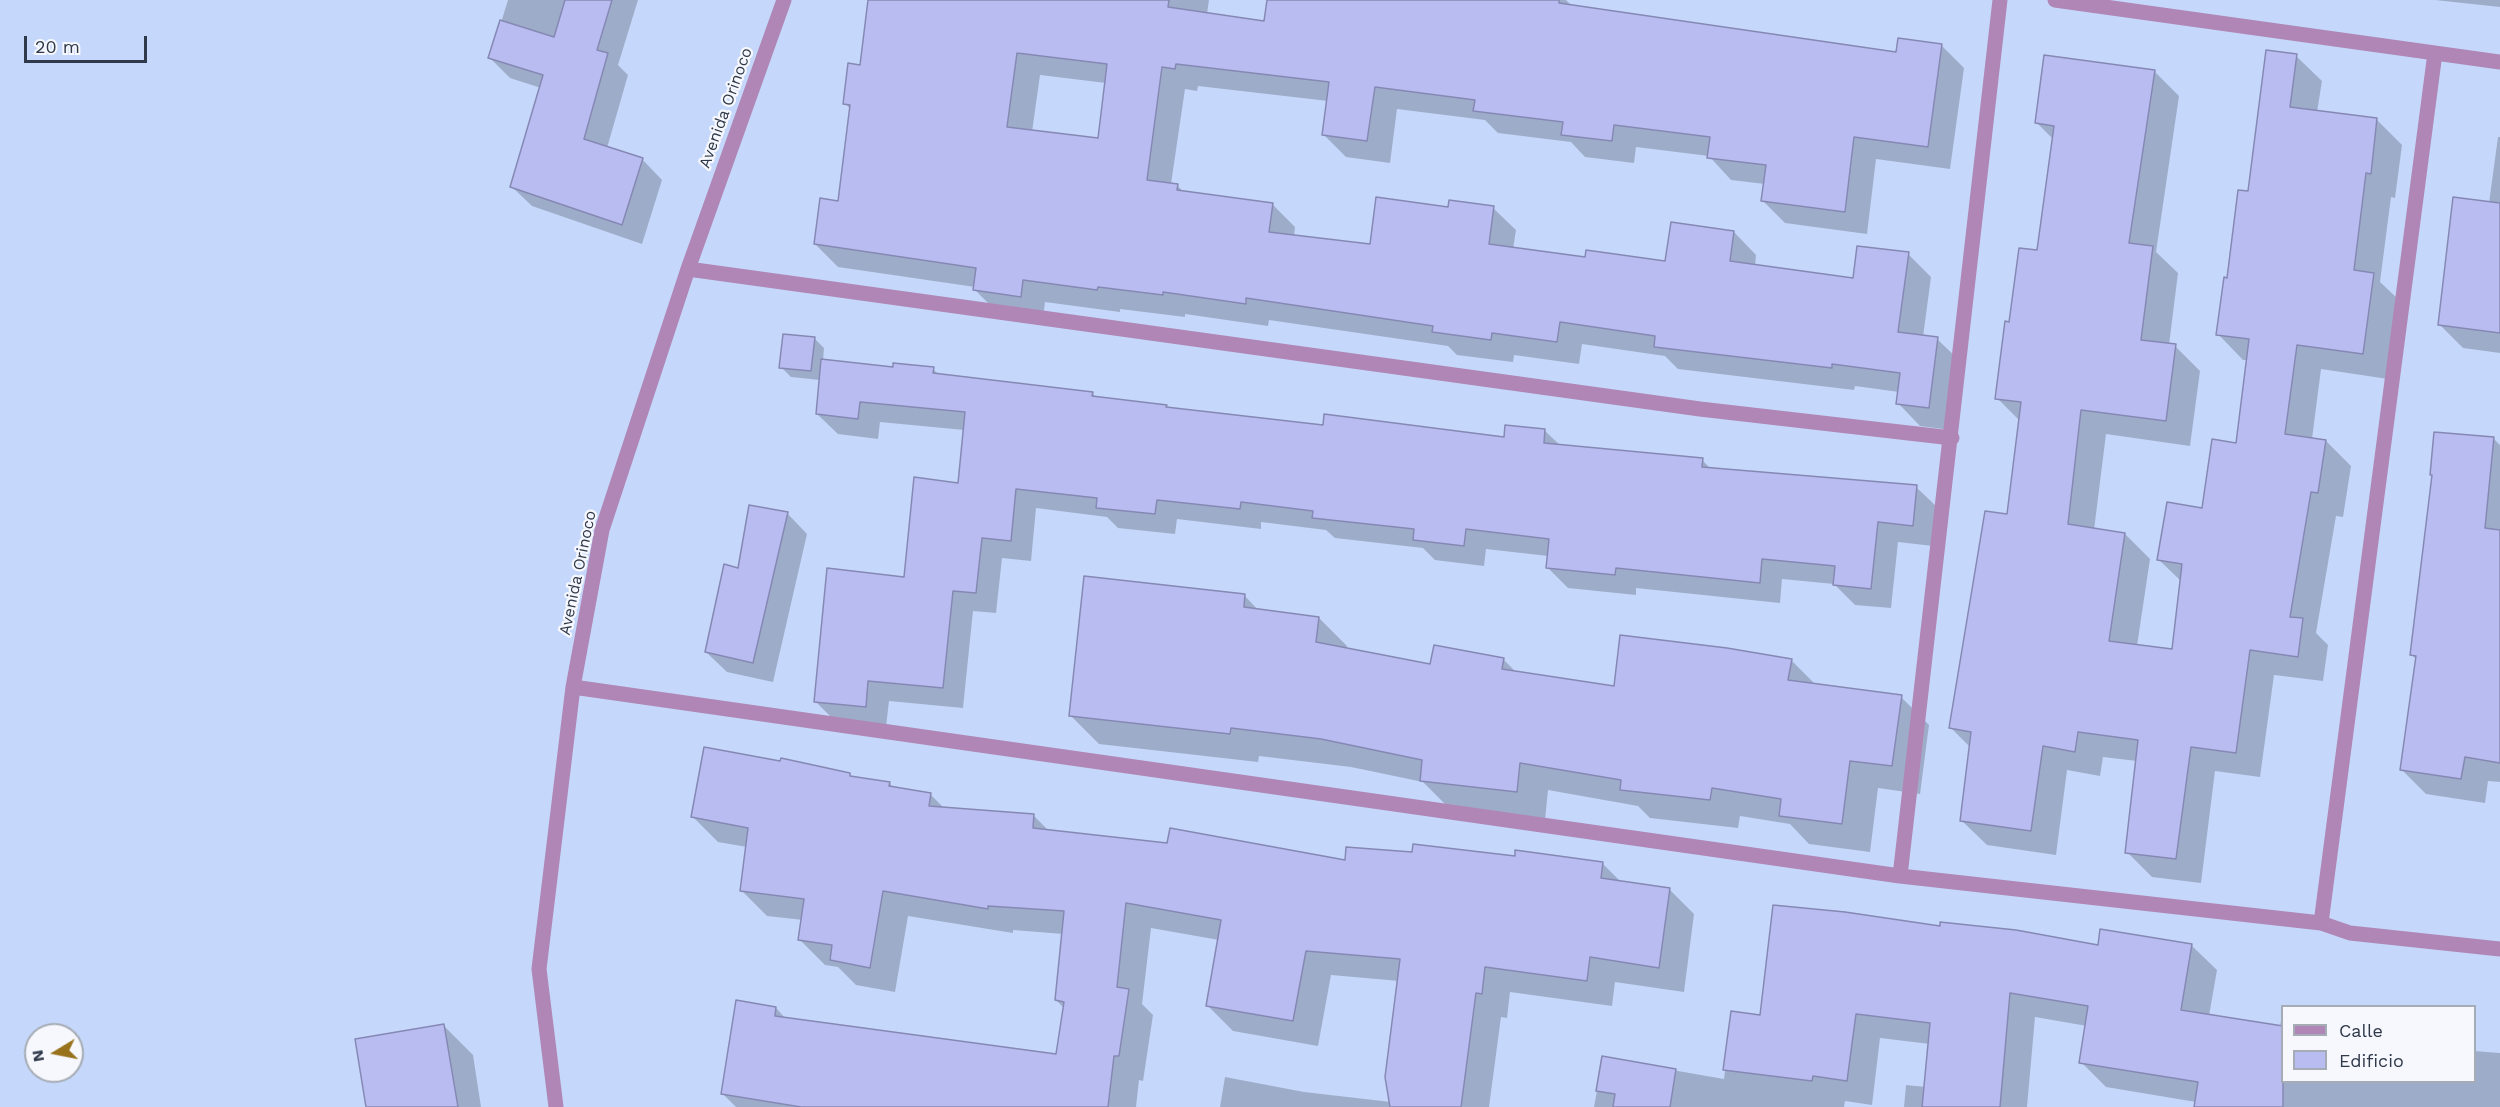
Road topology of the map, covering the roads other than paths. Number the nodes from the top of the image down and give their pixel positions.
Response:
1 (784, 0) edge
2 (2000, 0) edge
3 (2055, 0) edge
4 (2435, 53) junction
5 (2500, 62) edge
6 (688, 269) junction
7 (1952, 438) junction
8 (573, 687) junction
9 (1900, 876) junction
10 (2321, 922) junction
11 (2500, 949) edge
12 (556, 1107) edge

1 - 6 street, Avenida Orinoco
2 - 7 street
3 - 4 street
4 - 5 street
4 - 10 street
6 - 7 street
6 - 8 street, Avenida Orinoco
7 - 9 street
8 - 9 street
8 - 12 street, Avenida Orinoco
9 - 10 street
10 - 11 street

